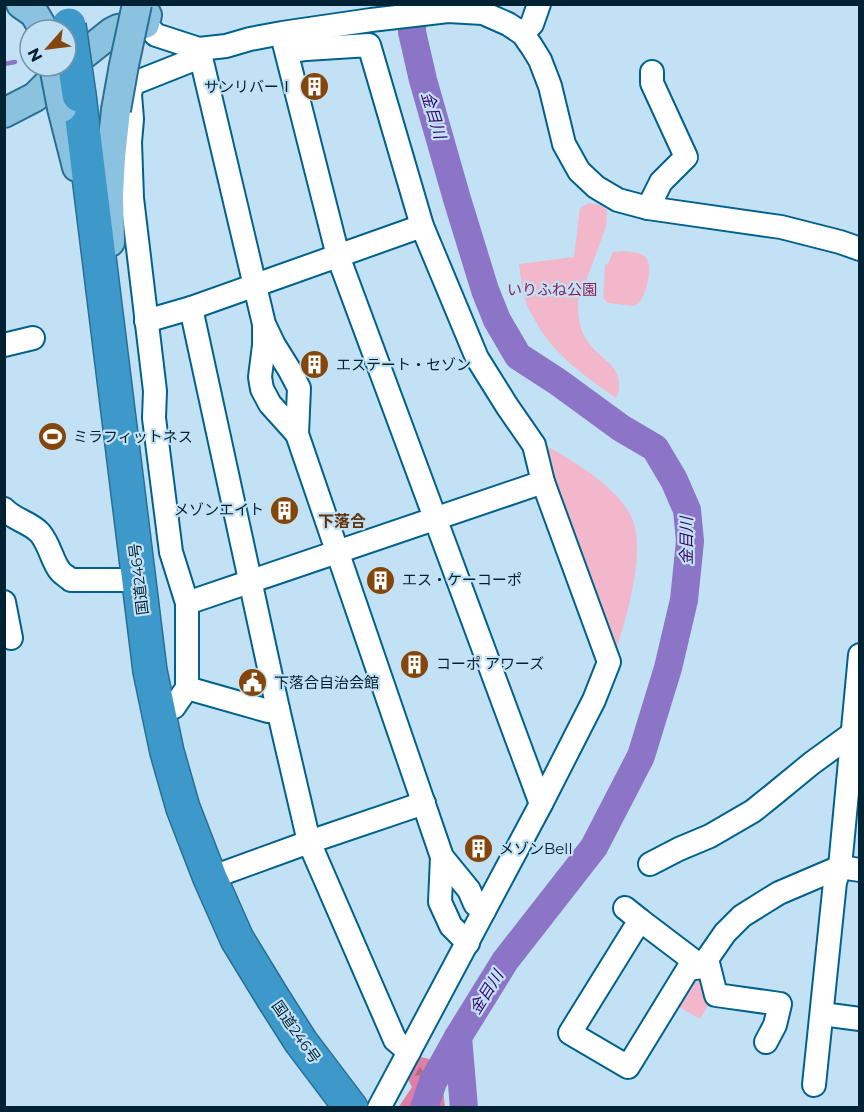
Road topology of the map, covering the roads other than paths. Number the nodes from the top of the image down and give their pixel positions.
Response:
1 (21, 4) edge
2 (539, 4) edge
3 (144, 11) edge
4 (373, 15) edge
5 (119, 17) edge
6 (53, 18) edge
7 (523, 34) junction
8 (250, 39) junction
9 (284, 43) junction
10 (200, 53) junction
11 (652, 72) dead end
12 (59, 78) edge
13 (67, 78) edge
14 (35, 97) junction
15 (4, 99) edge
16 (70, 102) junction
17 (4, 113) edge
18 (648, 208) junction
19 (422, 226) junction
20 (860, 249) edge
21 (338, 255) junction
22 (254, 284) junction
23 (191, 308) junction
24 (146, 321) junction
25 (264, 324) junction
26 (33, 338) dead end
27 (4, 345) edge
28 (116, 390) junction
29 (297, 434) junction
30 (543, 482) junction
31 (5, 511) edge
32 (435, 518) junction
33 (337, 552) junction
34 (139, 580) junction
35 (250, 581) junction
36 (187, 603) junction
37 (5, 610) edge
38 (11, 638) dead end
39 (860, 655) edge
40 (187, 688) junction
41 (174, 708) dead end
42 (278, 709) junction
43 (852, 734) junction
44 (424, 803) junction
45 (541, 804) junction
46 (309, 842) junction
47 (442, 857) junction
48 (650, 864) dead end
49 (850, 869) edge
50 (210, 878) junction
51 (484, 911) junction
52 (468, 943) junction
53 (705, 963) junction
54 (822, 1014) junction
55 (860, 1019) edge
56 (766, 1042) dead end
57 (409, 1053) junction
58 (814, 1085) dead end
59 (351, 1107) edge
60 (379, 1107) edge

1 - 6 main road
2 - 7 street
3 - 5 main road
3 - 8 street
3 - 10 street
3 - 28 main road, bridge
4 - 7 street
4 - 9 street
5 - 14 main road
7 - 18 street
8 - 9 street
8 - 10 street
9 - 19 street
9 - 21 street
10 - 22 street
10 - 24 street
11 - 18 street
12 - 16 main road, bridge
13 - 16 highway, 国道246号, bridge
14 - 15 main road
14 - 17 main road
16 - 28 highway, 国道246号
18 - 20 street
19 - 21 street
19 - 30 street
21 - 22 street
21 - 32 street
22 - 23 street
22 - 25 street
23 - 24 street
23 - 35 street
24 - 36 street
25 - 29 street
25 - 29 street
26 - 27 street
28 - 34 highway, 国道246号
29 - 33 street
30 - 32 street
30 - 45 street
31 - 34 street
32 - 33 street
32 - 45 street
33 - 35 street
33 - 44 street
34 - 50 highway, 国道246号
35 - 36 street
35 - 42 street
36 - 40 street
37 - 38 street
39 - 43 street
40 - 41 street
40 - 42 street
42 - 46 street
43 - 48 street
43 - 49 street
44 - 46 street
44 - 47 street
45 - 51 street
46 - 50 street
46 - 57 street
47 - 51 street
47 - 52 street
49 - 53 street
49 - 54 street
50 - 59 highway, 国道246号
51 - 52 street
52 - 57 street
53 - 53 street
53 - 56 street
54 - 55 street
54 - 58 street
57 - 60 street

